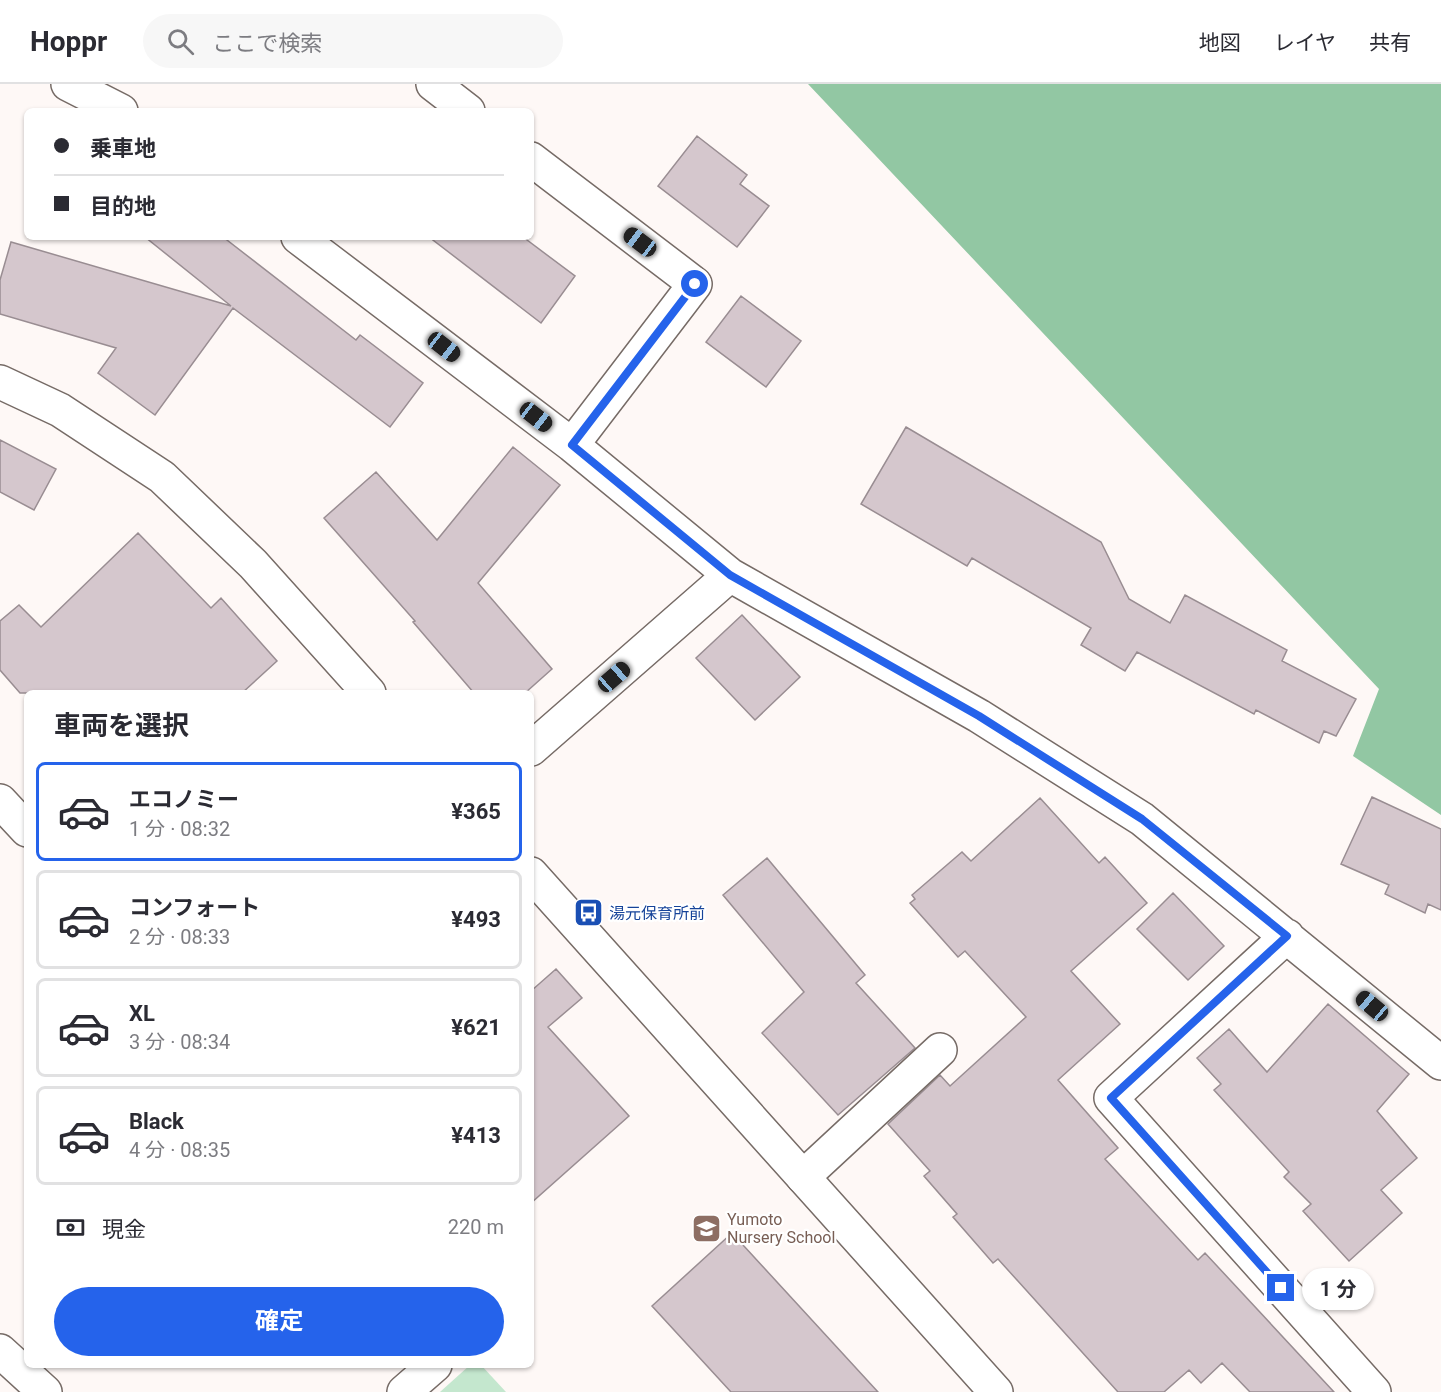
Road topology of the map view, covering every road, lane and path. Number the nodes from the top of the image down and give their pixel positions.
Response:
1 (68, 84) edge
2 (433, 84) edge
3 (115, 99) edge
4 (464, 108) edge
5 (534, 161) edge
6 (302, 240) edge
7 (0, 382) edge
8 (572, 445) junction
9 (730, 575) junction
10 (366, 690) edge
11 (534, 746) edge
12 (0, 801) edge
13 (24, 827) edge
14 (534, 877) edge
15 (1287, 936) junction
16 (940, 1050) dead end
17 (1441, 1063) edge
18 (803, 1177) junction
19 (0, 1351) edge
20 (432, 1368) edge
21 (45, 1392) edge
22 (404, 1392) edge
23 (996, 1392) edge
24 (1374, 1392) edge

1 - 3 street
2 - 4 street
5 - 8 street
6 - 8 street
7 - 10 street
8 - 9 street
9 - 11 street
9 - 15 street
12 - 13 street
14 - 18 street
15 - 17 street
15 - 24 street
16 - 18 street
18 - 23 street
19 - 21 street
20 - 22 street

